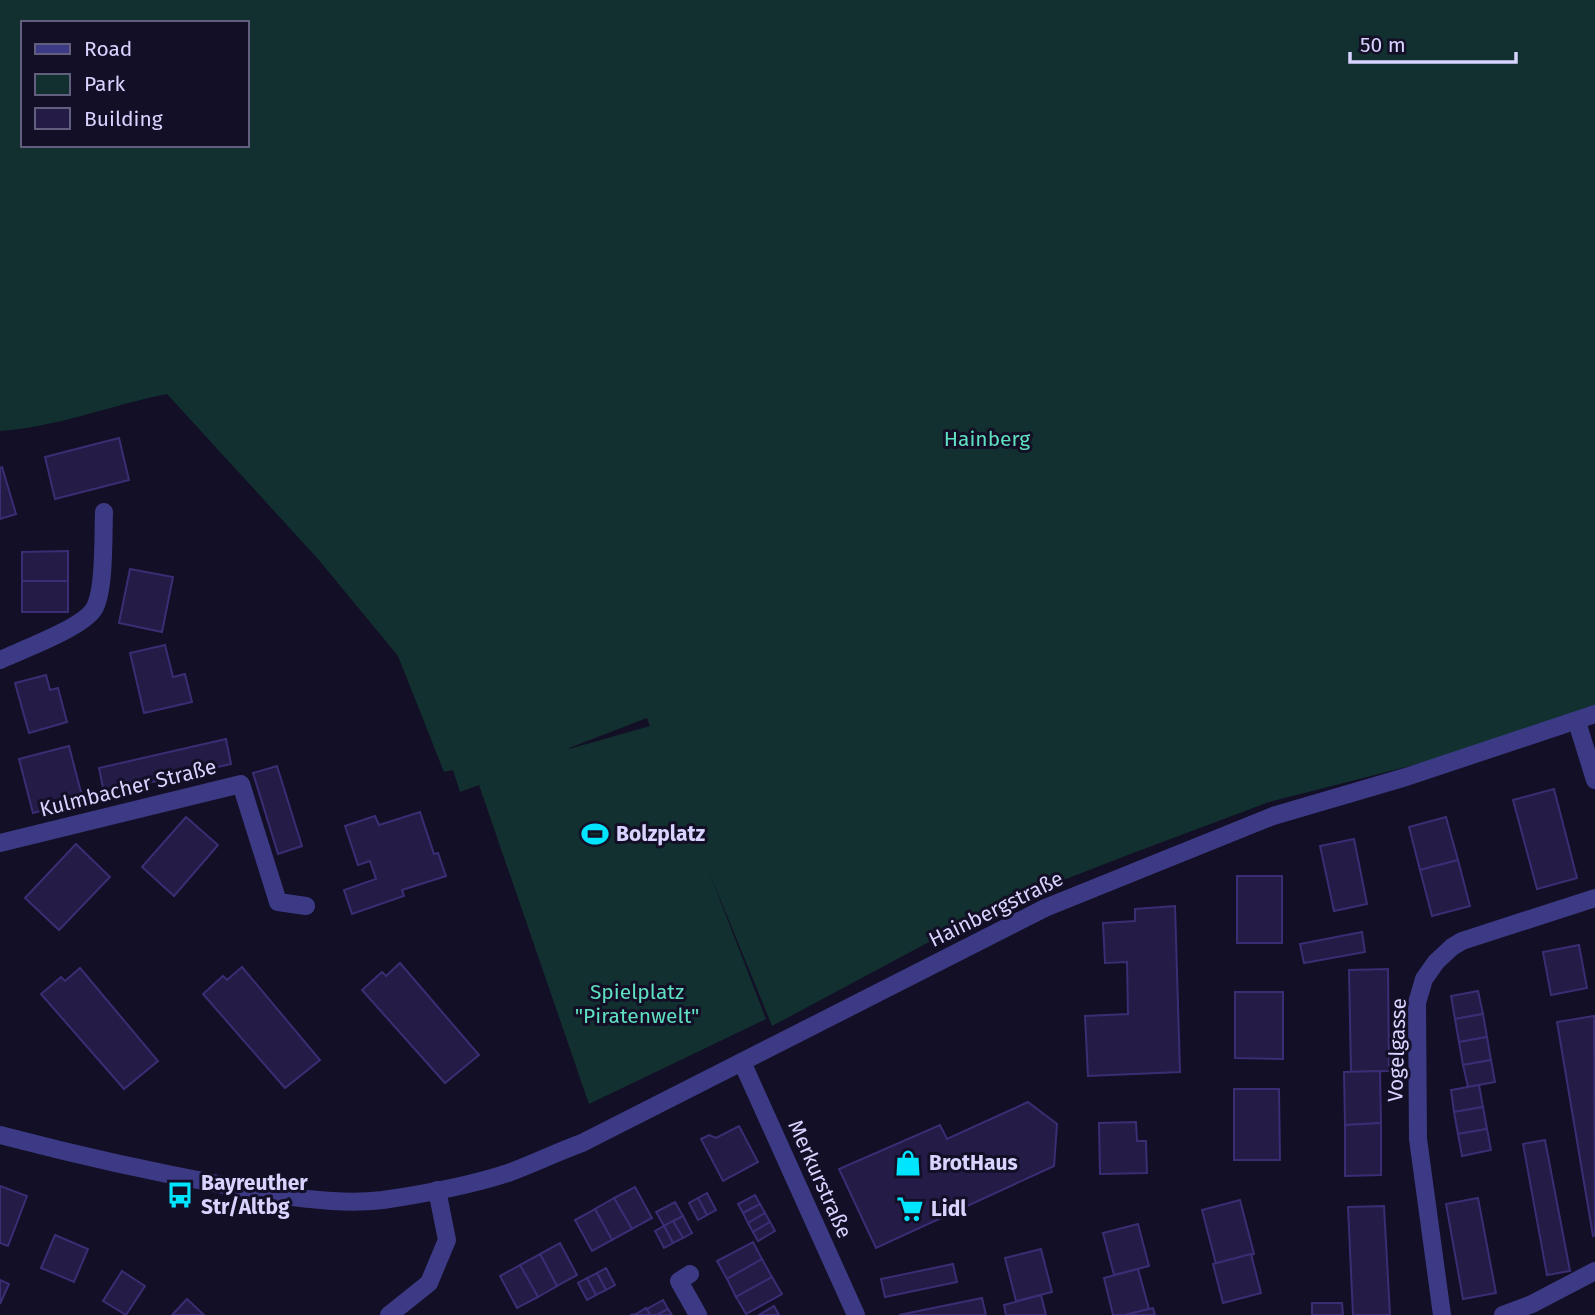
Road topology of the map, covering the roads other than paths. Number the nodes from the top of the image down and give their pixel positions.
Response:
1 (104, 512) dead end
2 (0, 660) edge
3 (1595, 714) edge
4 (1577, 722) junction
5 (1595, 780) edge
6 (0, 843) edge
7 (1595, 898) edge
8 (306, 906) dead end
9 (743, 1062) junction
10 (0, 1135) edge
11 (437, 1191) junction
12 (1595, 1271) edge
13 (690, 1274) dead end
14 (389, 1315) edge
15 (698, 1315) edge
16 (856, 1315) edge
17 (1442, 1315) edge
18 (1503, 1315) edge

1 - 2 street
3 - 4 street, Hainbergstraße
4 - 5 street
4 - 9 street, Hainbergstraße
6 - 8 street, Kulmbacher Straße
7 - 17 street, Vogelgasse
9 - 11 street, Hainbergstraße
9 - 16 street, Merkurstraße
10 - 11 street, Hainbergstraße
11 - 14 street
12 - 18 street
13 - 15 street

